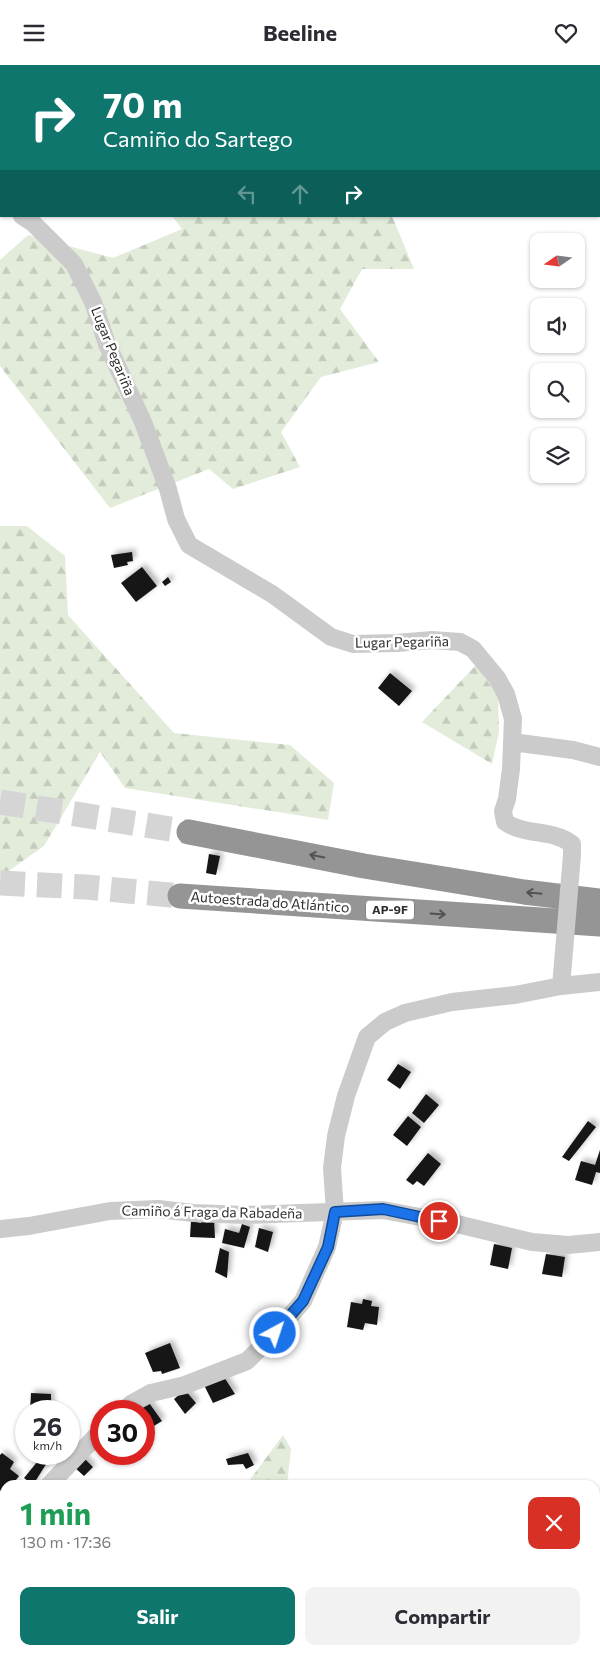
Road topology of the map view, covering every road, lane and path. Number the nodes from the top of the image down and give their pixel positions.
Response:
1 (24, 217) edge
2 (512, 742) junction
3 (600, 757) edge
4 (189, 832) tunnel mouth
5 (180, 896) tunnel mouth
6 (600, 901) edge
7 (600, 924) edge
8 (600, 982) edge
9 (561, 986) junction
10 (335, 1212) junction
11 (0, 1229) edge
12 (600, 1242) edge
13 (138, 1400) edge
14 (90, 1442) edge
15 (54, 1480) edge

1 - 2 street, Lugar Pegariña
2 - 3 street
2 - 9 street, Lugar Pegariña, bridge
6 -> 4 highway
5 -> 7 highway, Autoestrada do Atlántico / AP-9F
8 - 9 street
9 - 10 street
10 - 11 street, Camiño á Fraga da Rabadeña
10 - 12 street, Camiño á Fraga da Rabadeña
10 - 13 street
14 - 15 street

